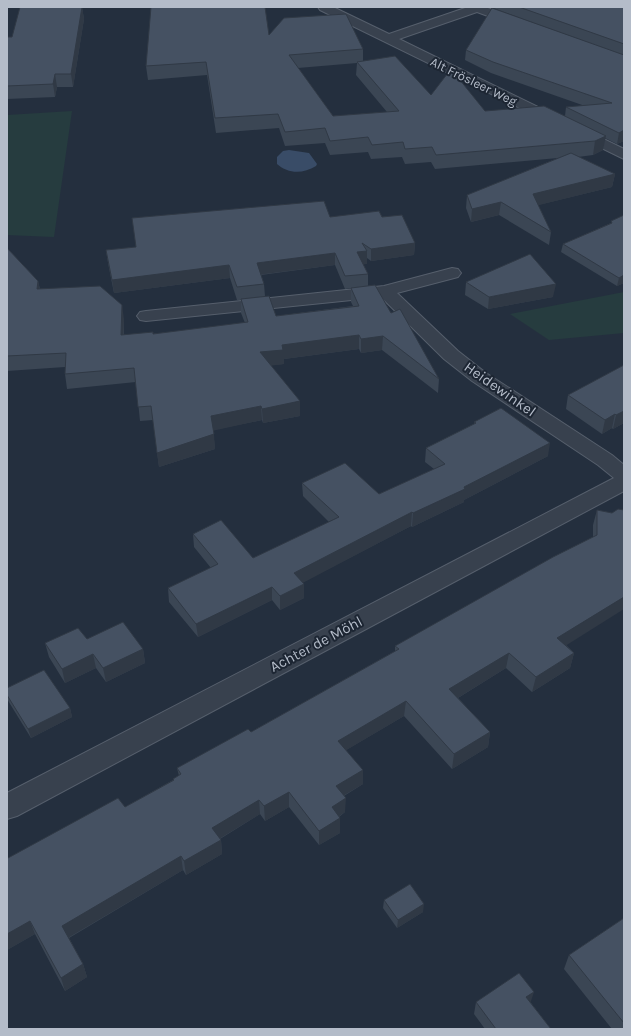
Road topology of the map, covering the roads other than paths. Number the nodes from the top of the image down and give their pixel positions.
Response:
1 (324, 7) edge
2 (475, 8) edge
3 (530, 28) edge
4 (388, 39) junction
5 (624, 155) edge
6 (452, 273) dead end
7 (385, 291) junction
8 (146, 316) dead end
9 (624, 476) edge
10 (624, 482) edge
11 (7, 807) edge

1 - 4 street, Alt Frösleer Weg
2 - 3 street
2 - 4 street
4 - 5 street, Alt Frösleer Weg
6 - 7 street
7 - 8 street
7 - 9 street, Heidewinkel
10 - 11 street, Achter de Möhl

